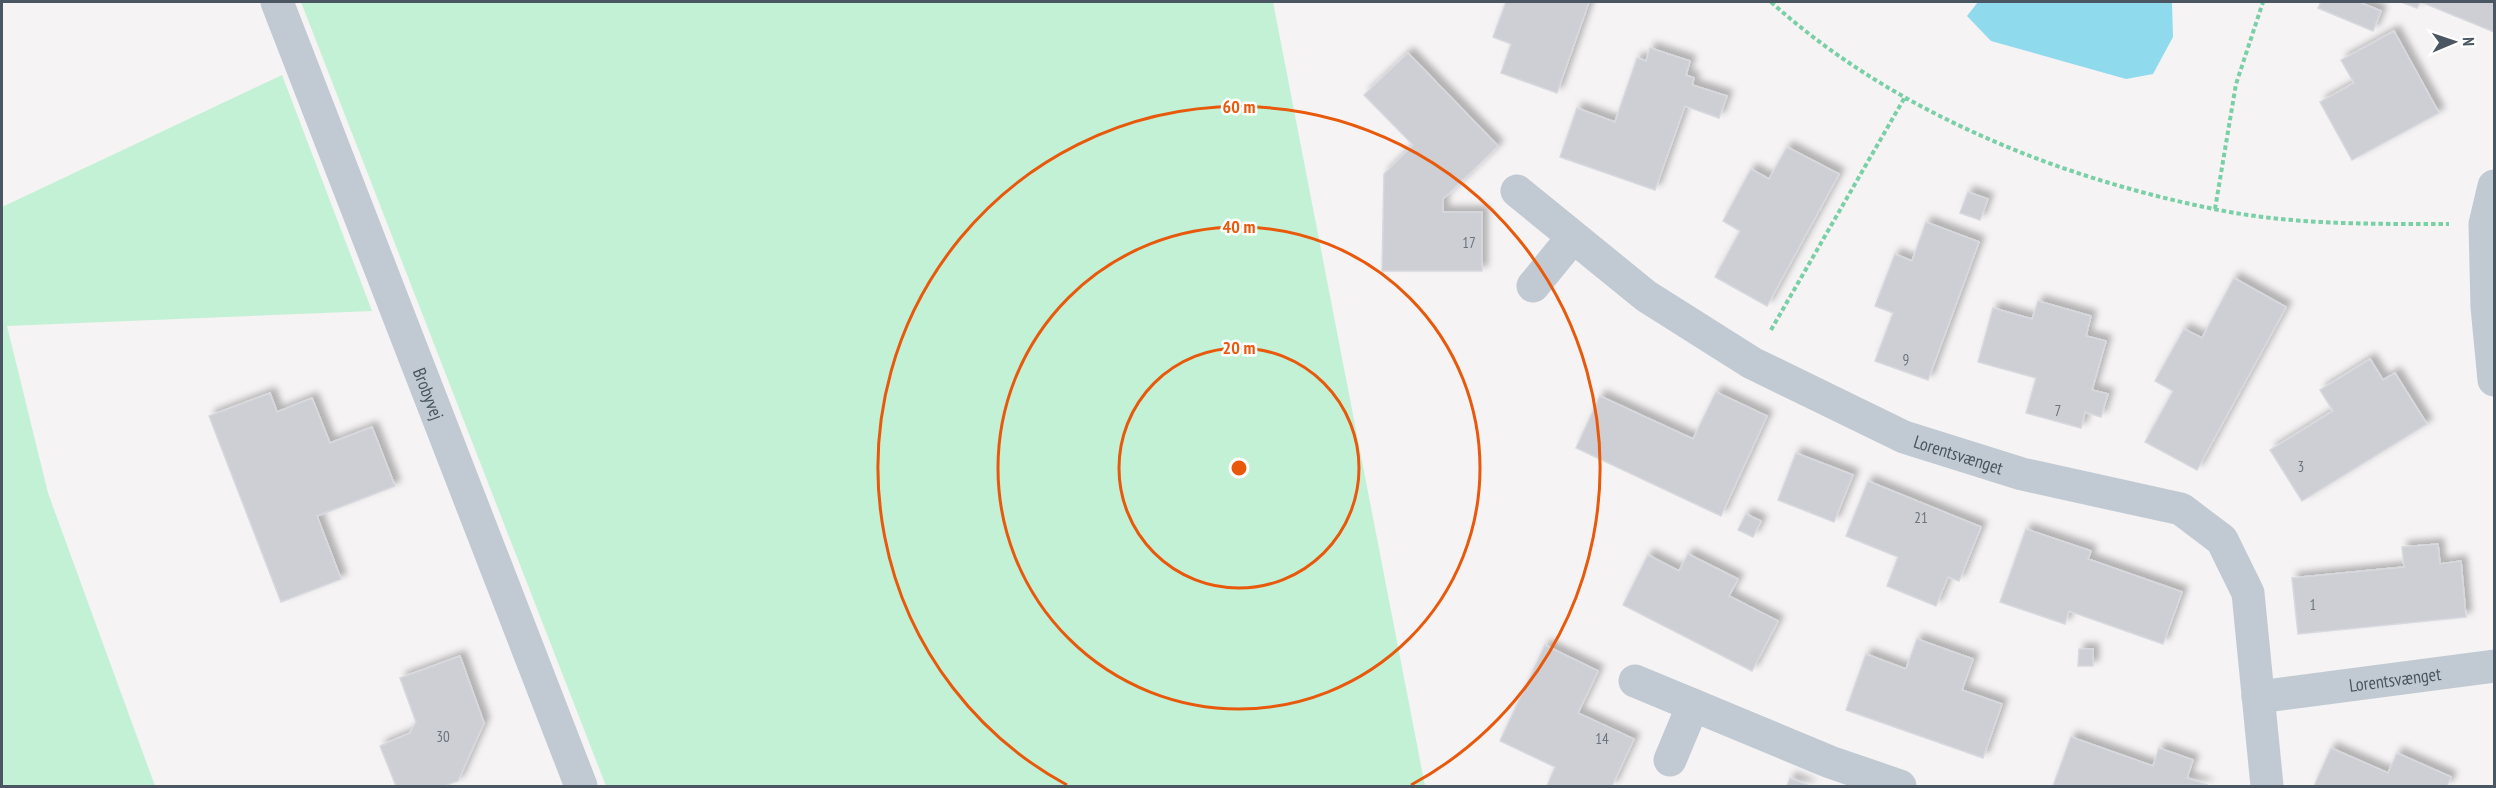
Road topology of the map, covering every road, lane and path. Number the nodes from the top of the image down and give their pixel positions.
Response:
1 (277, 2) edge
2 (1771, 2) edge
3 (2263, 2) edge
4 (1905, 97) junction
5 (2494, 186) edge
6 (1517, 191) dead end
7 (2215, 209) junction
8 (2485, 224) junction
9 (1573, 237) junction
10 (1533, 286) dead end
11 (1752, 363) junction
12 (2494, 380) edge
13 (2494, 666) edge
14 (1635, 681) dead end
15 (2258, 697) junction
16 (1693, 705) junction
17 (1670, 760) dead end
18 (581, 786) edge
19 (1900, 786) edge
20 (2267, 786) edge

1 - 18 street, Brobyvej
2 - 4 path
3 - 7 path
4 - 7 path
4 - 11 path
5 - 8 street
6 - 9 street, Lorentsvænget
7 - 8 path
8 - 12 street
9 - 10 street
9 - 11 street, Lorentsvænget
11 - 15 street, Lorentsvænget
13 - 15 street, Lorentsvænget
14 - 16 street
15 - 20 street, Lorentsvænget
16 - 17 street
16 - 19 street

